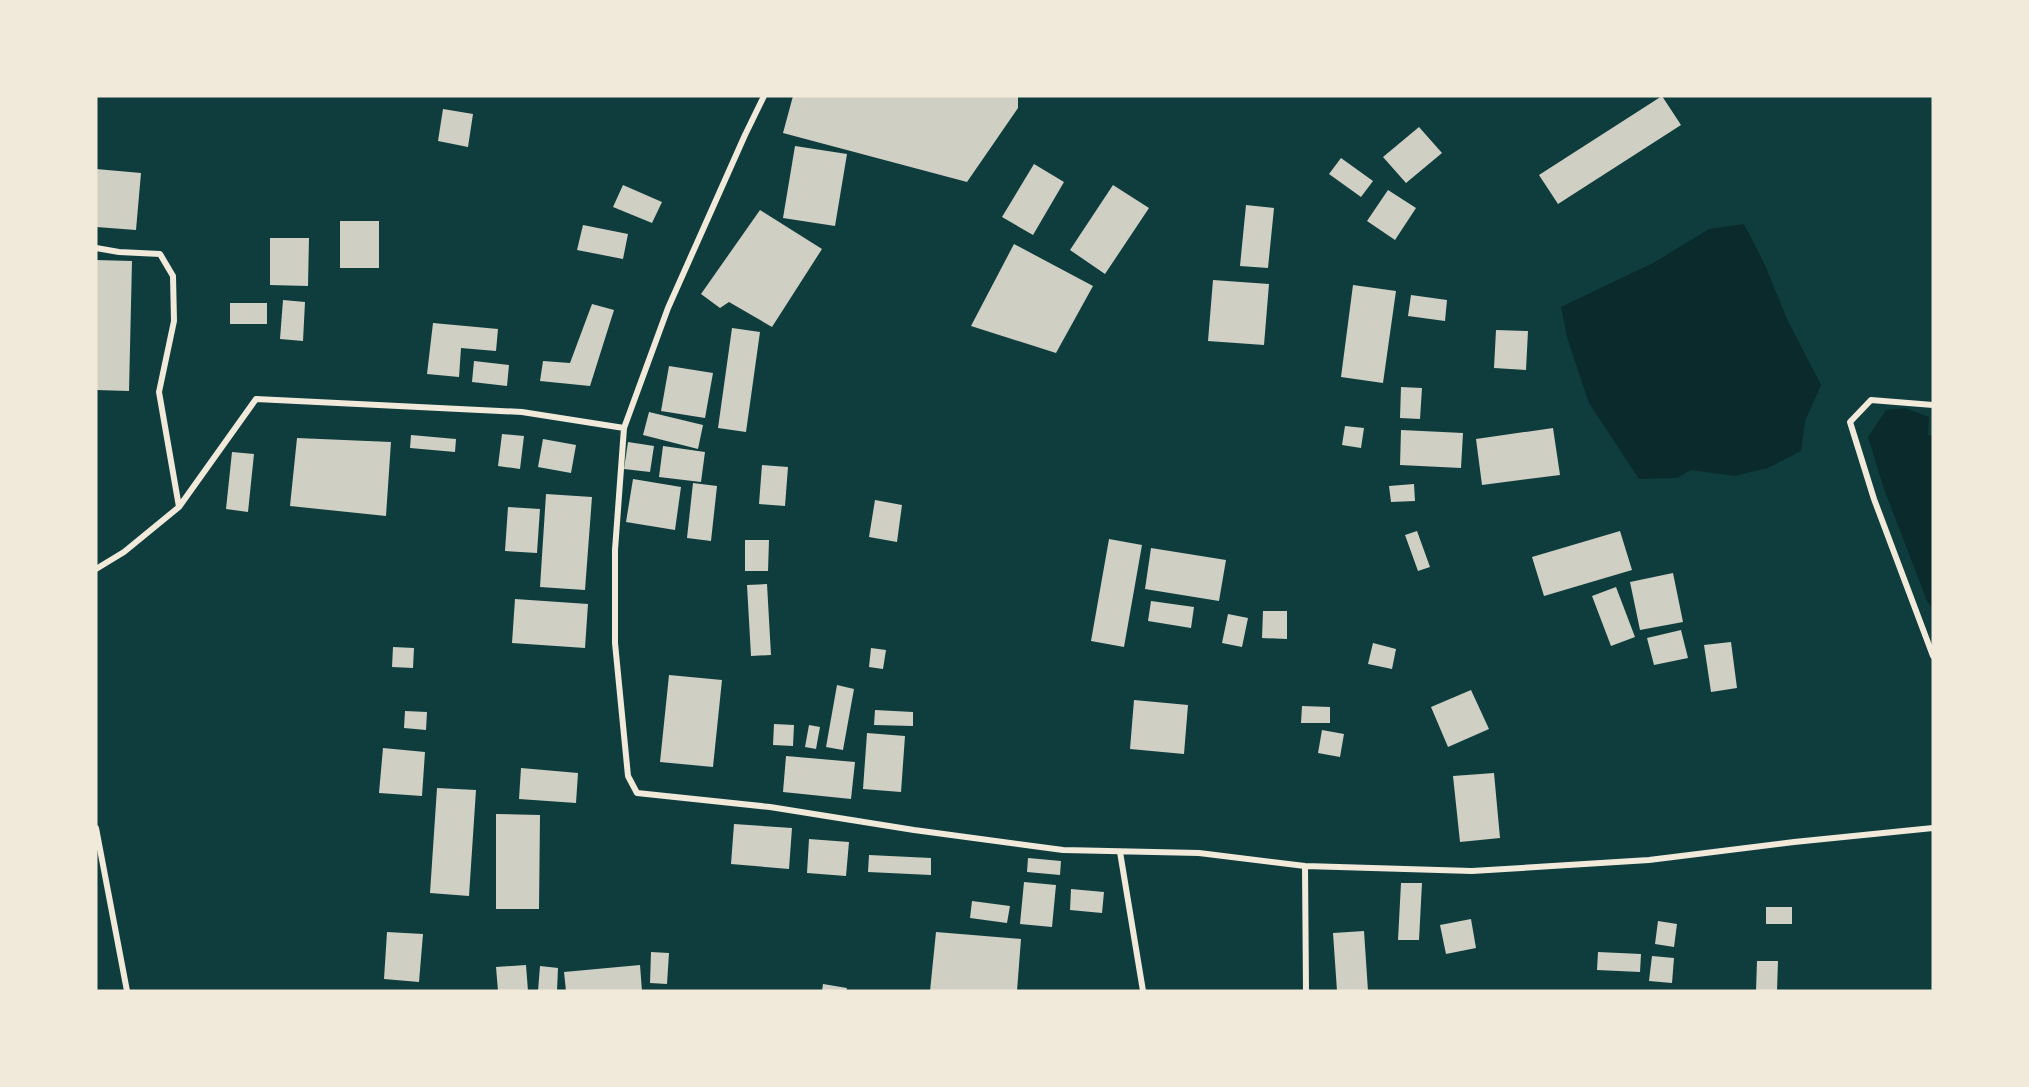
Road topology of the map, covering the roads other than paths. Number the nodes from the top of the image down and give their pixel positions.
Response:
1 (764, 96) edge
2 (96, 248) edge
3 (1933, 405) edge
4 (624, 428) junction
5 (179, 507) junction
6 (96, 569) edge
7 (1933, 656) edge
8 (96, 828) edge
9 (1933, 828) edge
10 (1120, 852) junction
11 (1305, 866) junction
12 (127, 991) edge
13 (1143, 991) edge
14 (1306, 991) edge

1 - 4 street
2 - 5 street
3 - 7 street
4 - 5 street
4 - 10 street
5 - 6 street
8 - 12 street
9 - 11 street
10 - 11 street
10 - 13 street
11 - 14 street

